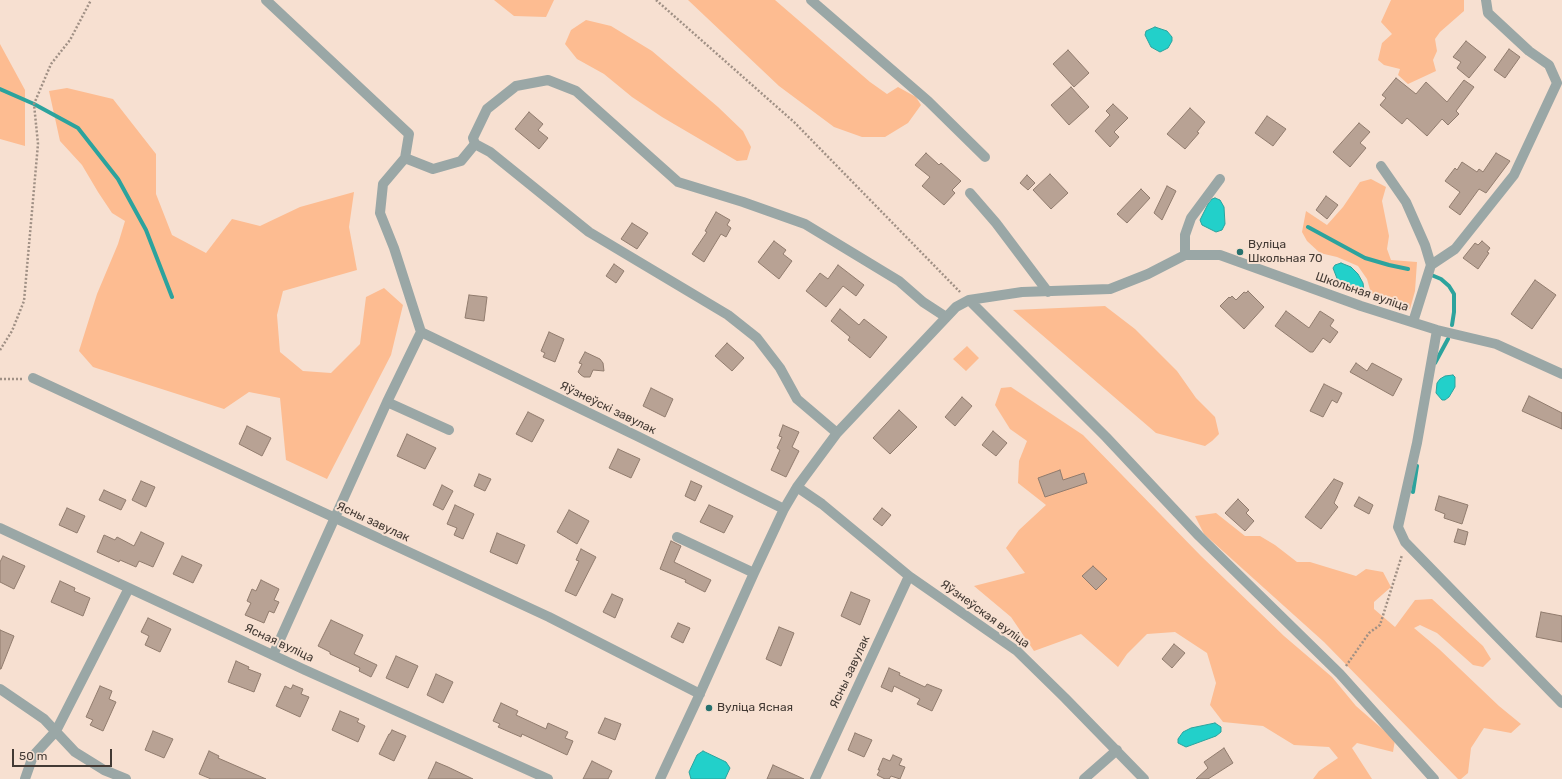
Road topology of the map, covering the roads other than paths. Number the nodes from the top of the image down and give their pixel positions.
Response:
1 (266, 0) edge
2 (811, 0) edge
3 (1486, 0) edge
4 (1560, 84) edge
5 (475, 144) junction
6 (985, 157) dead end
7 (405, 158) junction
8 (1381, 166) dead end
9 (1220, 179) dead end
10 (970, 193) dead end
11 (1184, 255) junction
12 (1431, 265) junction
13 (1048, 292) junction
14 (969, 300) junction
15 (946, 317) junction
16 (1414, 322) junction
17 (1437, 330) junction
18 (421, 332) junction
19 (1562, 374) edge
20 (33, 378) road end
21 (387, 402) junction
22 (449, 430) dead end
23 (836, 433) junction
24 (797, 487) junction
25 (784, 509) junction
26 (335, 518) junction
27 (0, 528) edge
28 (678, 537) dead end
29 (754, 573) junction
30 (909, 576) junction
31 (129, 588) junction
32 (274, 655) junction
33 (0, 689) edge
34 (700, 694) junction
35 (1562, 703) edge
36 (56, 731) junction
37 (1116, 750) junction
38 (25, 779) edge
39 (126, 779) edge
40 (548, 779) edge
41 (660, 779) edge
42 (815, 779) edge
43 (1084, 779) edge
44 (1144, 779) edge
45 (1434, 779) edge

1 - 7 street
2 - 6 street
3 - 4 street
4 - 12 street
5 - 7 street
5 - 15 street
5 - 23 street
7 - 18 street
8 - 12 street
9 - 11 street
10 - 13 street
11 - 13 street, Школьная вуліца
11 - 16 street, Школьная вуліца
12 - 16 street
13 - 14 street, Школьная вуліца
14 - 15 street
14 - 45 street
15 - 23 street
16 - 17 street, Школьная вуліца
17 - 19 street, Школьная вуліца
17 - 35 street
18 - 21 street
18 - 25 street, Яўзнеўскі завулак
20 - 26 street, Ясны завулак
21 - 22 street
21 - 26 street
23 - 24 street
24 - 25 street
24 - 30 street, Яўзнеўская вуліца
25 - 29 street
26 - 32 street
26 - 34 street, Ясны завулак
27 - 31 street, Ясная вуліца
28 - 29 street
29 - 34 street
30 - 37 street, Яўзнеўская вуліца
30 - 42 street, Ясны завулак
31 - 32 street, Ясная вуліца
31 - 36 street
32 - 40 street, Ясная вуліца
33 - 36 street
34 - 41 street
36 - 38 street
36 - 39 street
37 - 43 street
37 - 44 street, Яўзнеўская вуліца

